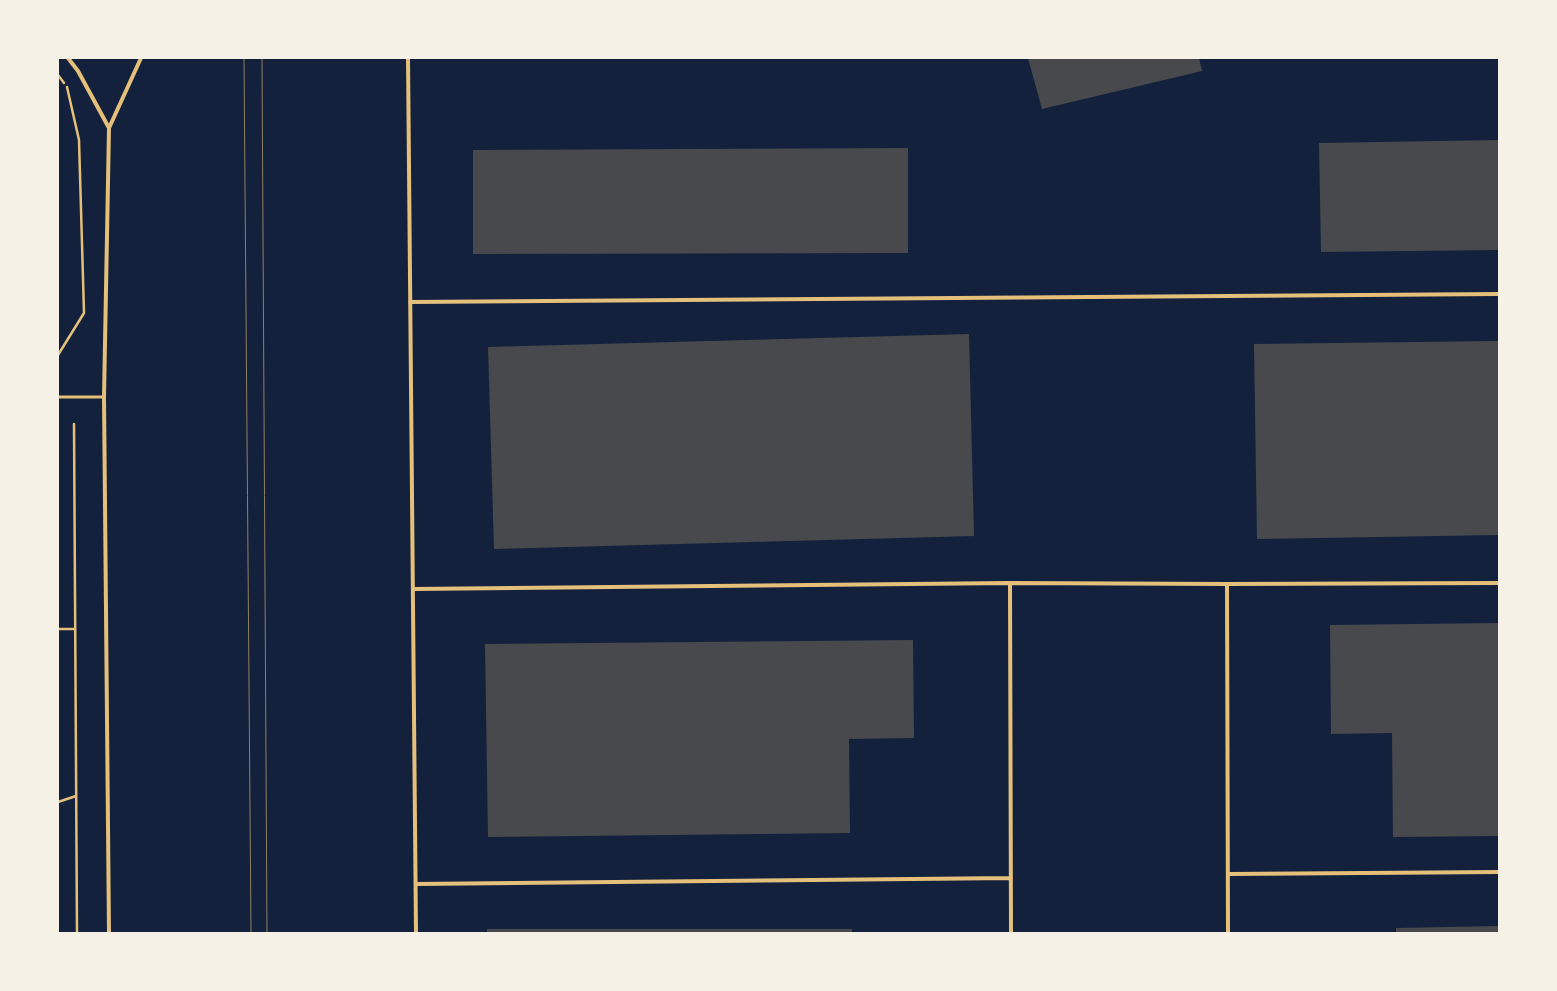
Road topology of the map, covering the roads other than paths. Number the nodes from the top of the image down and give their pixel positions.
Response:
1 (68, 58) edge
2 (141, 58) edge
3 (408, 58) edge
4 (109, 128) junction
5 (1499, 294) edge
6 (410, 302) junction
7 (58, 397) edge
8 (104, 397) junction
9 (1010, 583) junction
10 (1499, 583) edge
11 (1227, 584) junction
12 (413, 589) junction
13 (1499, 872) edge
14 (1228, 874) junction
15 (1011, 878) junction
16 (416, 884) junction
17 (109, 933) edge
18 (416, 933) edge
19 (1011, 933) edge
20 (1228, 933) edge

1 - 4 street
2 - 4 street
3 - 6 street
4 - 8 street
5 - 6 street
6 - 12 street
7 - 8 lane
8 - 17 street
9 - 11 street
9 - 12 street
9 - 15 street
10 - 11 street
11 - 14 street
12 - 16 street
13 - 14 street
14 - 20 street
15 - 16 street
15 - 19 street
16 - 18 street

